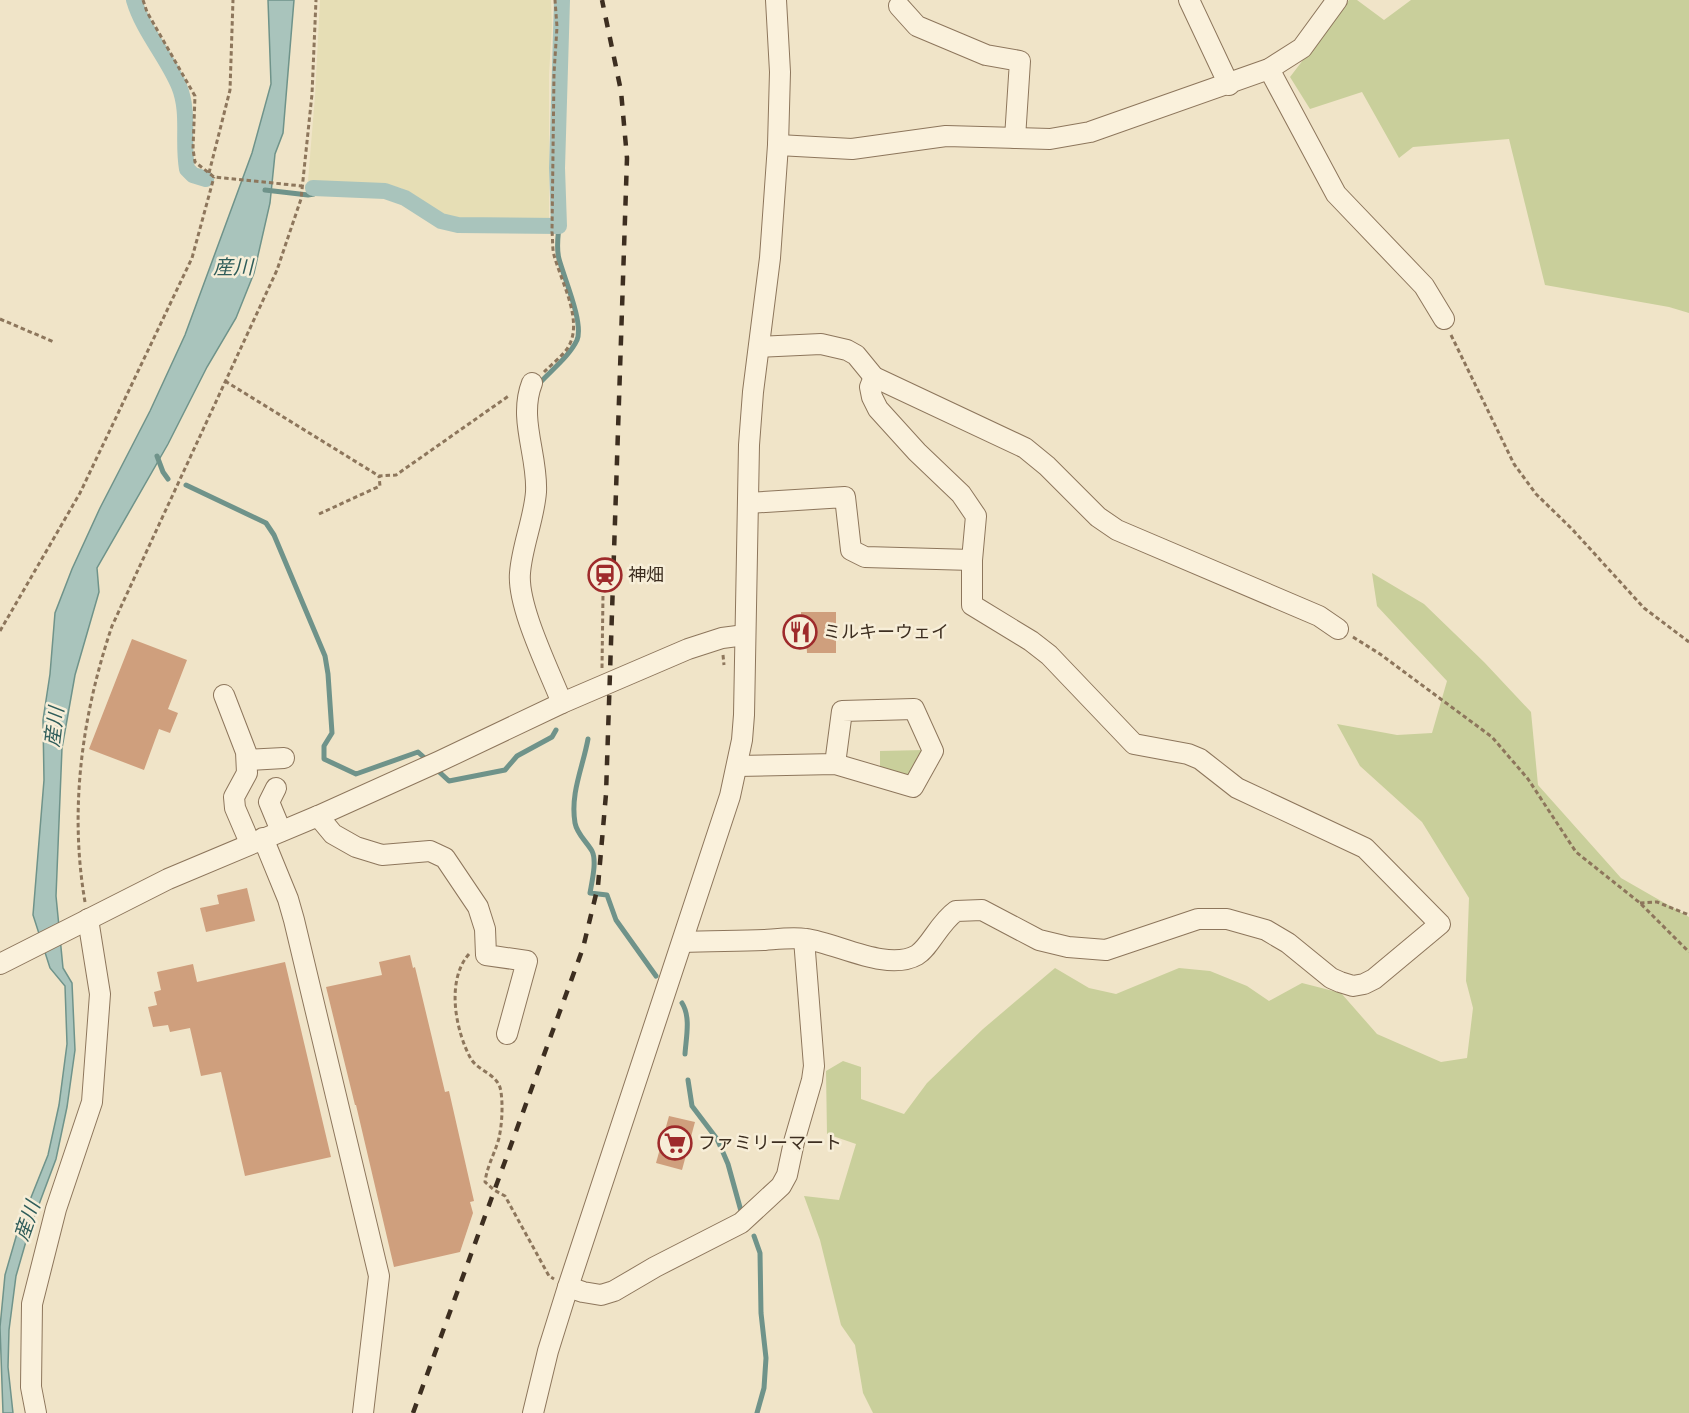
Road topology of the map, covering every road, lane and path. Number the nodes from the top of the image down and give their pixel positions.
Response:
1 (143, 0) edge
2 (233, 0) edge
3 (316, 0) edge
4 (555, 0) edge
5 (776, 0) edge
6 (1190, 0) edge
7 (1337, 0) edge
8 (899, 6) dead end
9 (1269, 69) junction
10 (1229, 85) junction
11 (1015, 138) junction
12 (778, 145) junction
13 (209, 173) junction
14 (214, 177) junction
15 (302, 186) junction
16 (0, 319) edge
17 (1444, 319) joint
18 (54, 342) dead end
19 (759, 347) junction
20 (874, 377) junction
21 (225, 381) junction
22 (532, 383) joint
23 (517, 400) dead end
24 (379, 476) junction
25 (748, 503) junction
26 (319, 514) dead end
27 (972, 560) junction
28 (603, 594) dead end
29 (1338, 629) joint
30 (0, 631) edge
31 (745, 635) junction
32 (1689, 642) edge
33 (603, 670) dead end
34 (224, 695) dead end
35 (562, 703) junction
36 (284, 759) dead end
37 (247, 760) junction
38 (835, 764) junction
39 (737, 766) junction
40 (276, 788) dead end
41 (318, 816) junction
42 (265, 837) junction
43 (1640, 903) junction
44 (1689, 915) edge
45 (84, 920) junction
46 (485, 938) junction
47 (804, 939) junction
48 (683, 942) junction
49 (1689, 952) edge
50 (1, 964) edge
51 (507, 1034) dead end
52 (568, 1287) junction
53 (36, 1413) edge
54 (363, 1413) edge
55 (533, 1413) edge

1 - 13 path
2 - 13 path
3 - 15 path
4 - 22 path
5 - 12 street
6 - 10 street
7 - 9 street
8 - 11 street
9 - 10 street
9 - 17 street
10 - 11 street
11 - 12 street
12 - 19 street
13 - 14 path
14 - 15 path
14 - 30 path
15 - 21 path
16 - 18 path
17 - 32 path
19 - 20 street
19 - 25 street
20 - 27 street
20 - 29 street
21 - 24 path
21 - 45 path
22 - 35 street
23 - 24 path
24 - 26 path
25 - 27 street
25 - 31 street
27 - 47 street
28 - 33 path
29 - 43 path
31 - 35 street
31 - 39 street
34 - 37 street
35 - 41 street
36 - 37 street
37 - 42 street
38 - 38 street
38 - 39 street
39 - 48 street
40 - 42 street
41 - 42 street
41 - 46 street
42 - 45 street
42 - 54 street
43 - 44 path
43 - 49 path
45 - 50 street
45 - 53 street
46 - 51 street
46 - 52 path
47 - 48 street
47 - 52 street
48 - 52 street
52 - 55 street

